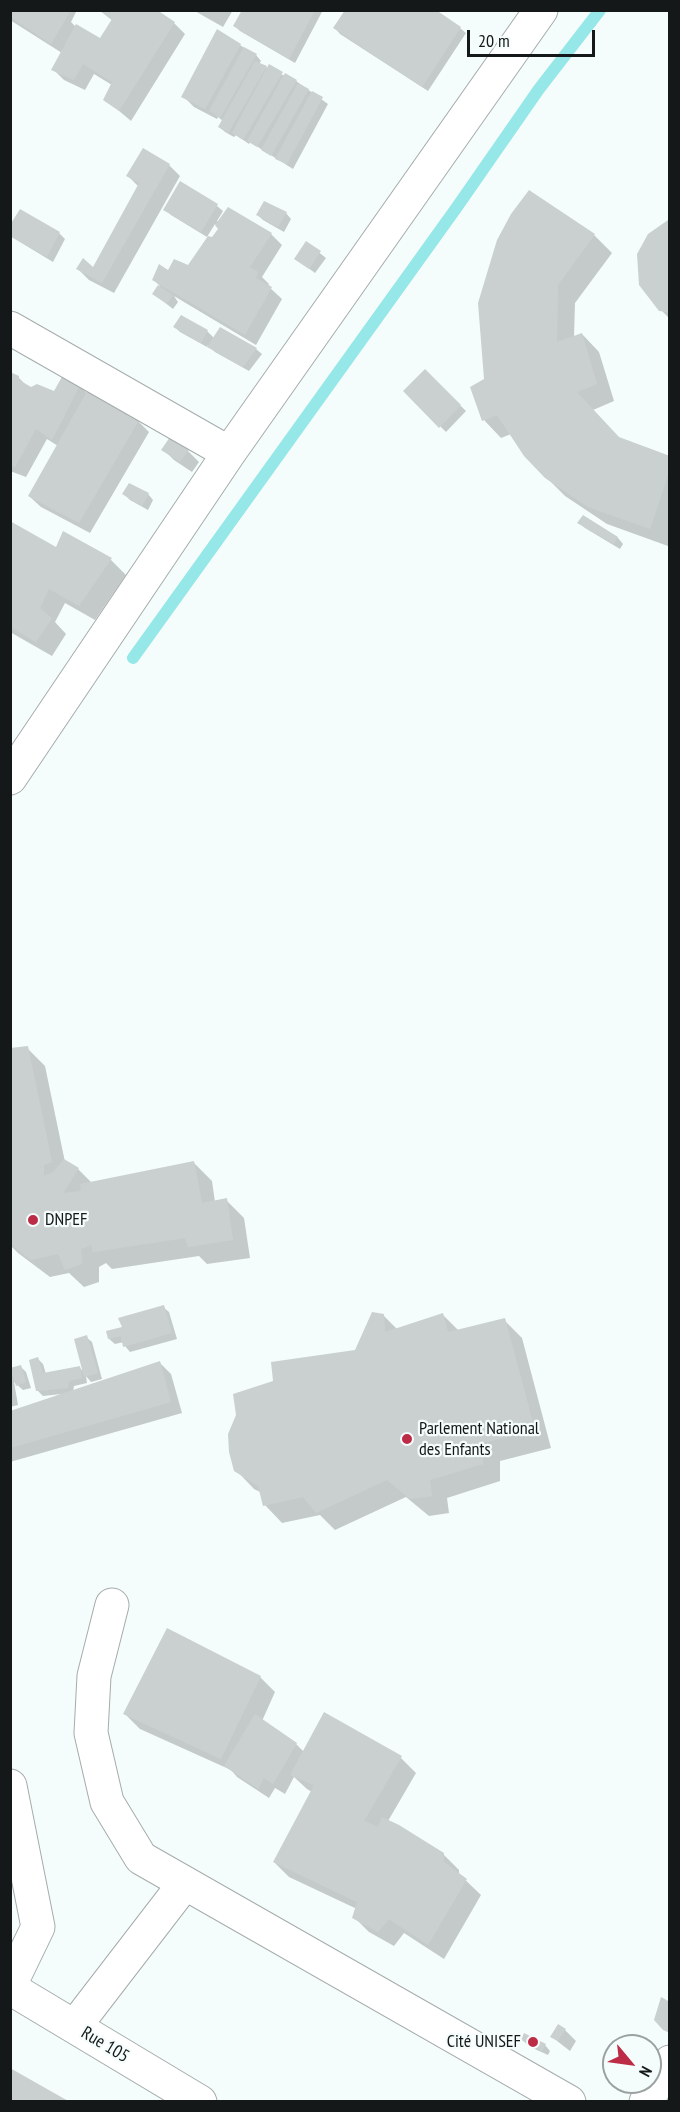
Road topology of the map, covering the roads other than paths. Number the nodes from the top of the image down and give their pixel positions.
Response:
1 (542, 10) edge
2 (10, 328) edge
3 (229, 453) junction
4 (10, 778) edge
5 (112, 1605) dead end
6 (10, 1786) edge
7 (184, 1883) junction
8 (10, 1986) edge
9 (75, 2026) junction
10 (669, 2062) edge
11 (200, 2102) edge
12 (569, 2102) edge
13 (646, 2102) edge

1 - 3 street
2 - 3 street
3 - 4 street
5 - 7 street
6 - 8 street
7 - 9 street
7 - 12 street
8 - 9 street, Rue 105
9 - 11 street, Rue 105
10 - 13 street

